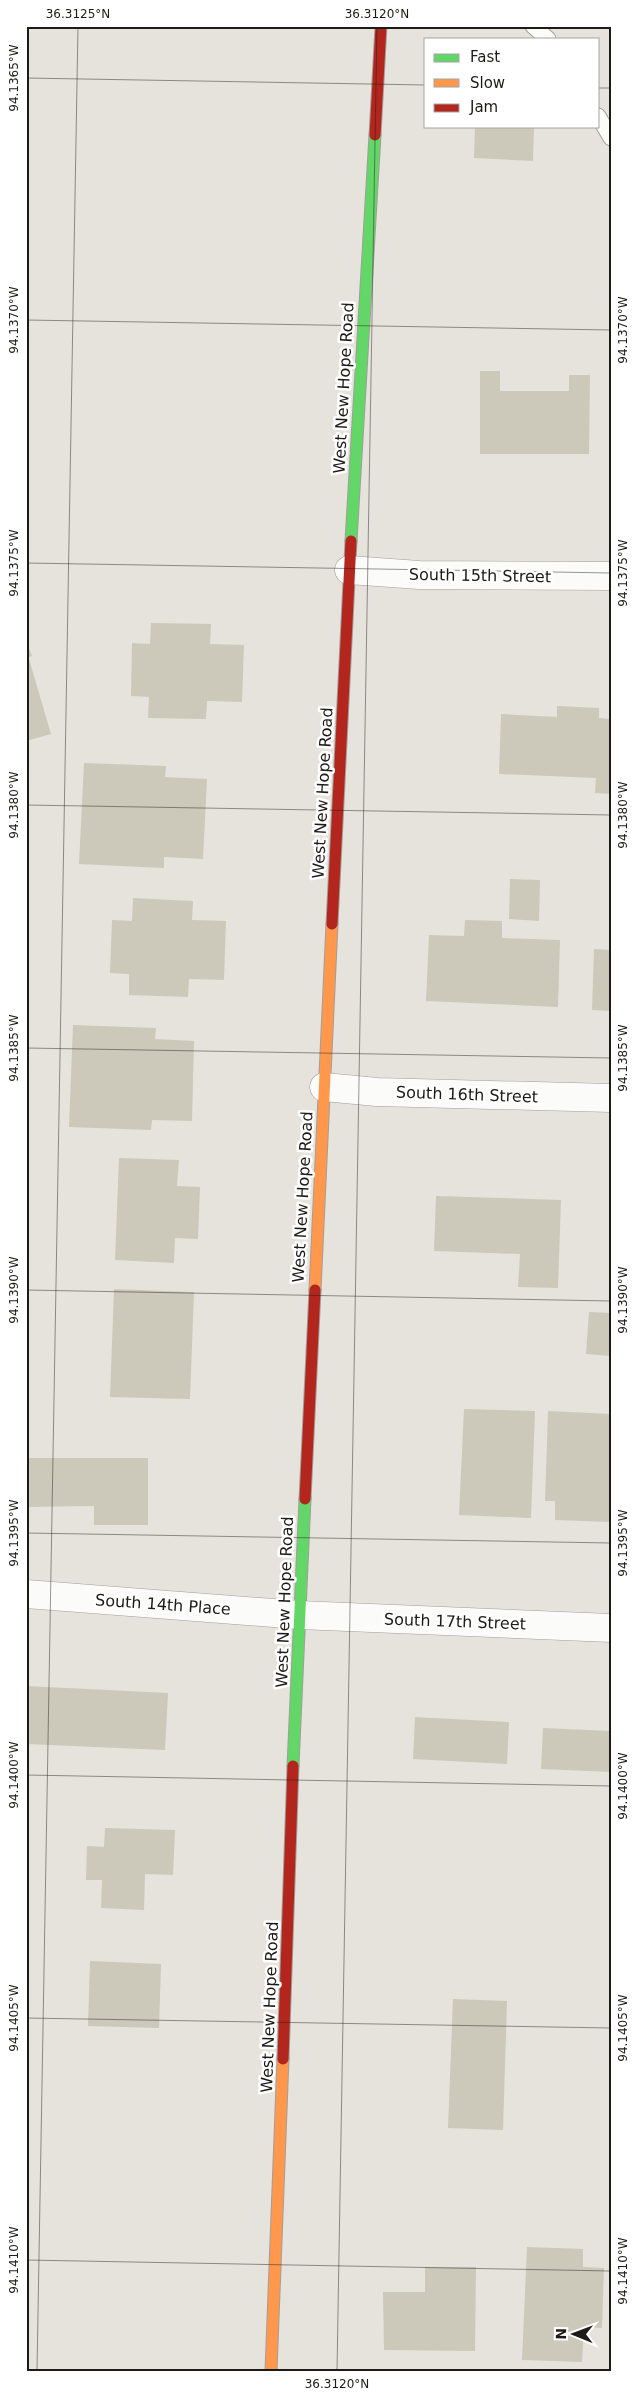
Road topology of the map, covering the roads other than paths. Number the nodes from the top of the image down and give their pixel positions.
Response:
1 (381, 26) edge
2 (533, 26) edge
3 (547, 38) edge
4 (600, 119) edge
5 (611, 138) edge
6 (349, 570) junction
7 (611, 576) edge
8 (324, 1087) junction
9 (611, 1098) edge
10 (26, 1594) edge
11 (299, 1615) junction
12 (611, 1628) edge
13 (271, 2371) edge

1 - 6 main road, West New Hope Road
2 - 3 lane
4 - 5 lane
6 - 7 street, South 15th Street
6 - 8 main road, West New Hope Road
8 - 9 street, South 16th Street
8 - 11 main road, West New Hope Road
10 - 11 street, South 14th Place
11 - 12 street, South 17th Street
11 - 13 main road, West New Hope Road

